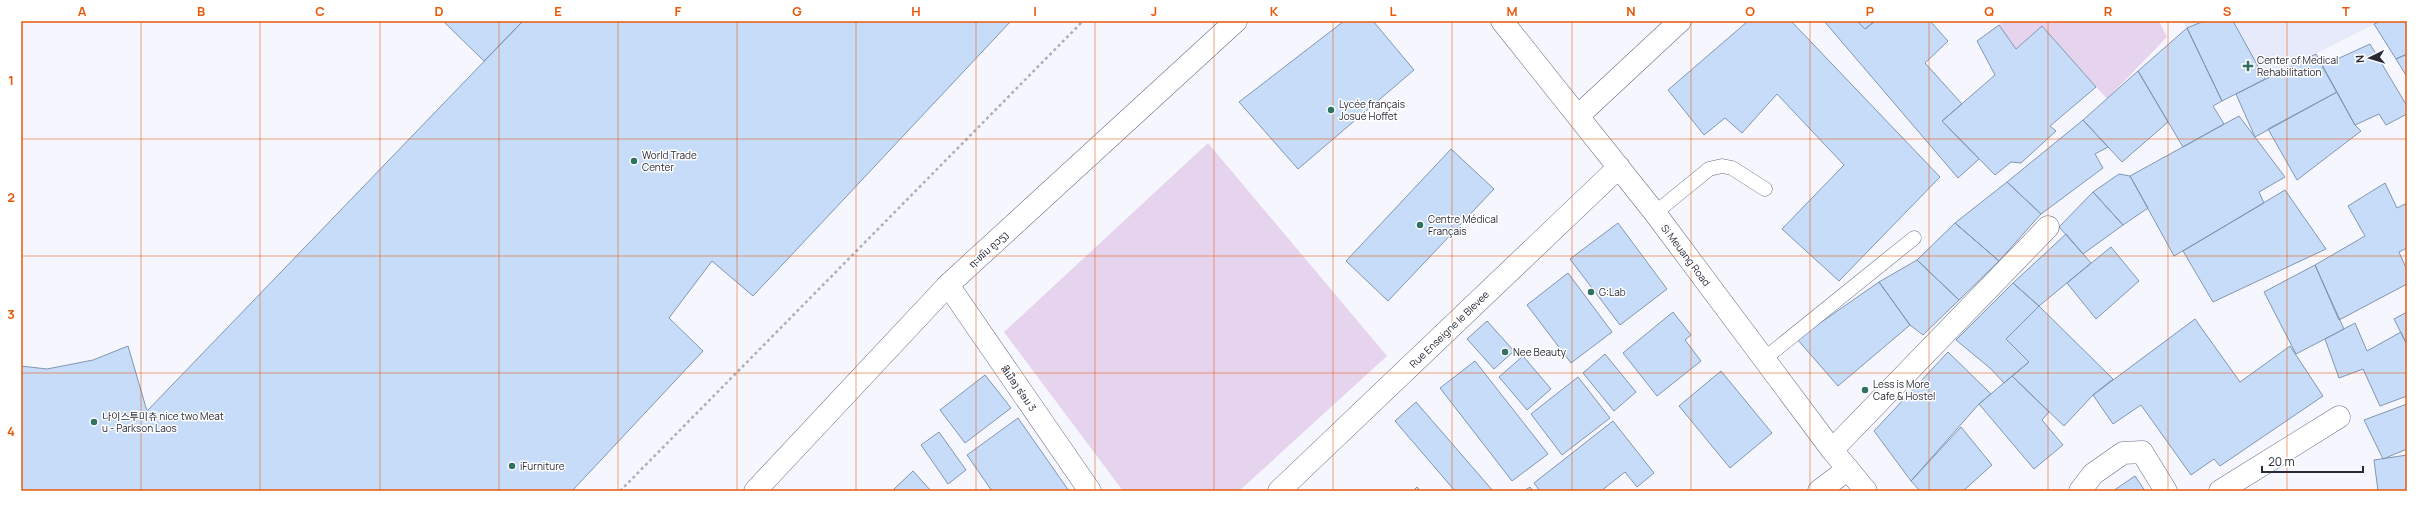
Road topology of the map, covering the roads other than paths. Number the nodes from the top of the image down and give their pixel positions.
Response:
1 (1236, 21) edge
2 (1680, 21) edge
3 (1508, 23) edge
4 (1578, 116) junction
5 (1619, 167) junction
6 (1765, 189) dead end
7 (1655, 213) junction
8 (2048, 227) dead end
9 (1914, 238) dead end
10 (948, 285) junction
11 (1764, 359) junction
12 (2339, 417) dead end
13 (1832, 450) junction
14 (1848, 469) junction
15 (755, 491) edge
16 (1090, 491) edge
17 (1279, 491) edge
18 (1819, 491) edge
19 (1866, 491) edge
20 (2080, 491) edge
21 (2166, 491) edge
22 (2220, 491) edge

1 - 10 street, ຖະໜົນ ຄູວຽງ
2 - 4 street
3 - 4 street, Si Meuang Road
4 - 5 street, Si Meuang Road
5 - 7 street, Si Meuang Road
5 - 17 street, Rue Enseigne le Blevee
6 - 7 lane
7 - 11 street, Si Meuang Road
8 - 13 street
9 - 11 lane
10 - 15 street, ຖະໜົນ ຄູວຽງ
10 - 16 street, ສີເມືອງ ຮ່ອມ 3
11 - 13 street, Si Meuang Road
12 - 22 street
13 - 14 street, Si Meuang Road
14 - 18 street
14 - 19 street, Si Meuang Road
20 - 21 street

